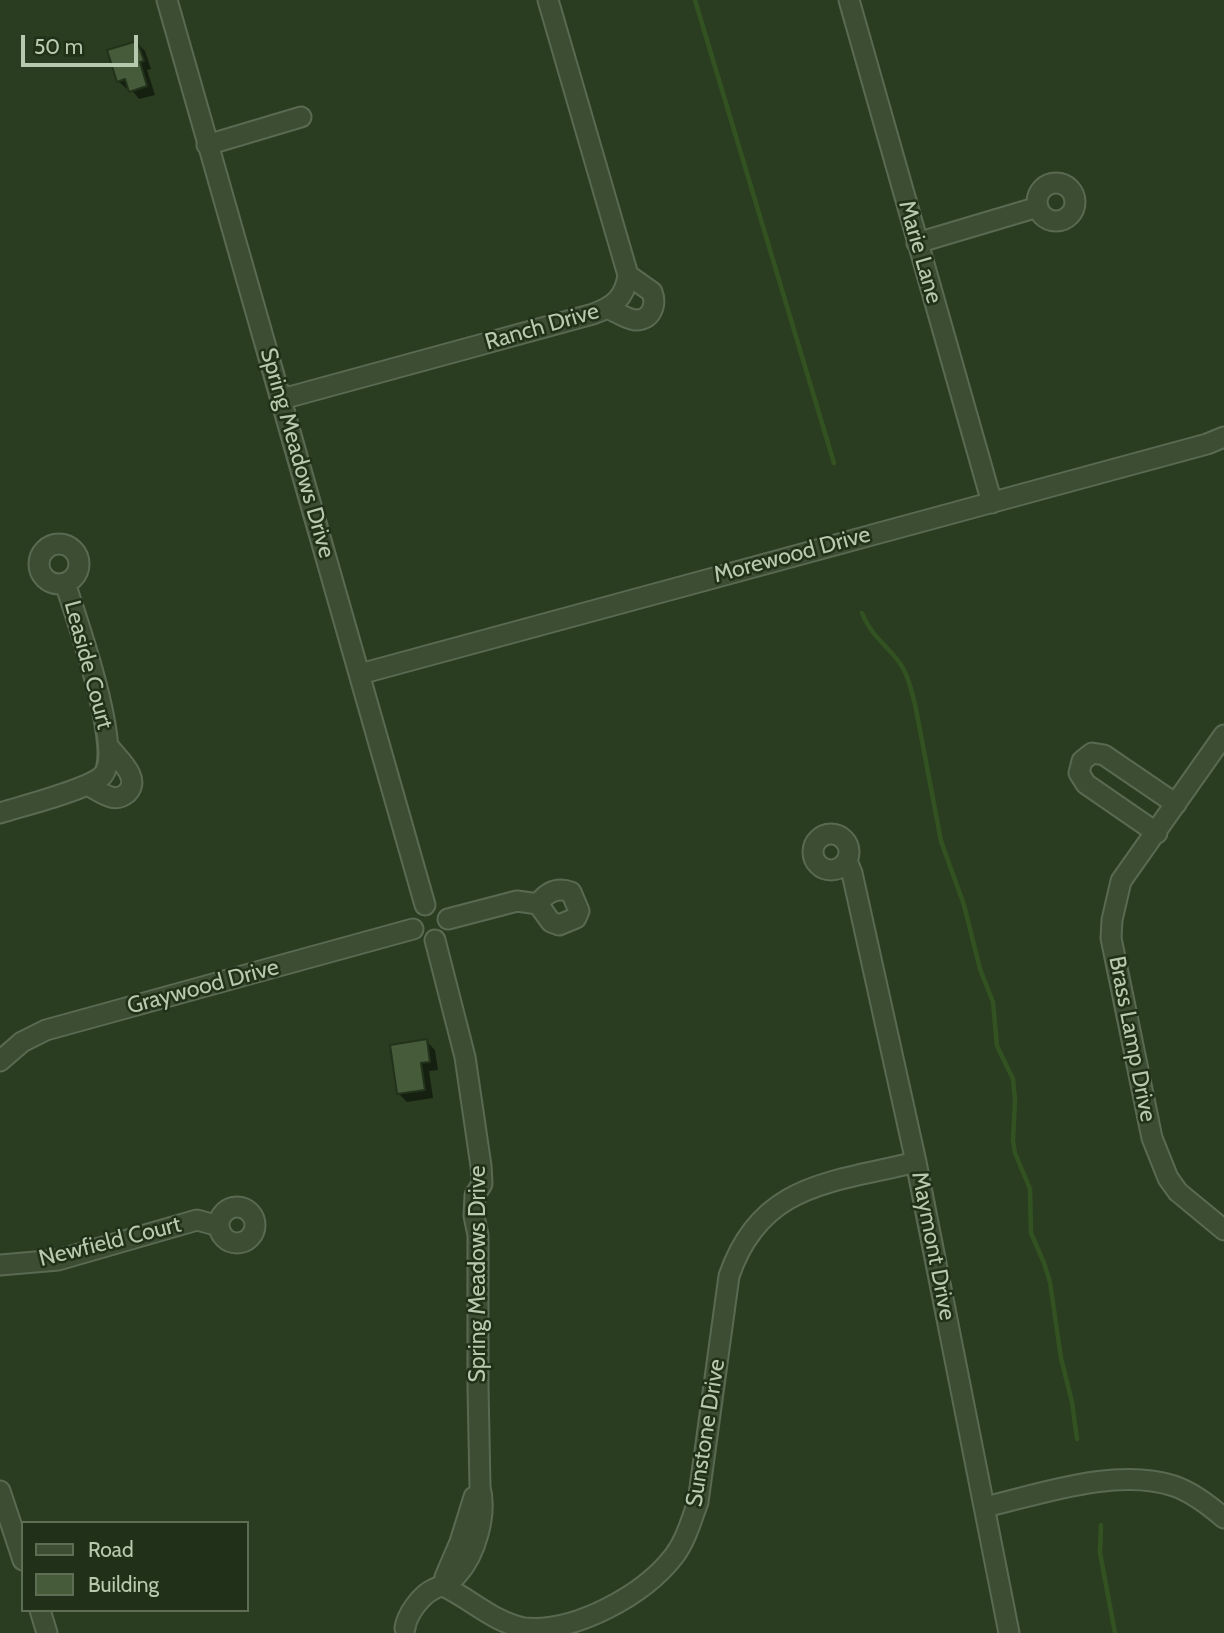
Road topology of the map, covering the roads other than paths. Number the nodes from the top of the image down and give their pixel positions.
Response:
1 (167, 0) edge
2 (548, 0) edge
3 (849, 0) edge
4 (301, 117) dead end
5 (207, 145) junction
6 (1038, 207) dead end
7 (917, 243) junction
8 (628, 275) junction
9 (609, 309) junction
10 (282, 399) junction
11 (1224, 437) edge
12 (992, 503) junction
13 (65, 583) dead end
14 (360, 674) junction
15 (1224, 735) edge
16 (109, 747) junction
17 (87, 785) junction
18 (1176, 804) junction
19 (0, 813) edge
20 (1157, 833) junction
21 (847, 861) dead end
22 (538, 904) dead end
23 (425, 905) junction
24 (448, 919) junction
25 (413, 929) junction
26 (435, 940) junction
27 (0, 1061) edge
28 (916, 1163) junction
29 (219, 1226) dead end
30 (1224, 1230) edge
31 (0, 1265) edge
32 (0, 1491) edge
33 (985, 1507) junction
34 (1224, 1518) edge
35 (21, 1554) edge
36 (443, 1586) junction
37 (41, 1612) edge
38 (402, 1630) edge
39 (47, 1633) edge
40 (1009, 1633) edge

1 - 5 street, Spring Meadows Drive
2 - 8 street
3 - 7 street, Marie Lane
4 - 5 street
5 - 10 street, Spring Meadows Drive
6 - 7 street
7 - 12 street, Marie Lane
8 - 9 street, Ranch Drive
8 - 9 street
9 - 10 street, Ranch Drive
10 - 14 street, Spring Meadows Drive
11 - 12 street, Morewood Drive
12 - 14 street, Morewood Drive
13 - 16 street, Leaside Court
14 - 23 street, Spring Meadows Drive
15 - 18 street, Brass Lamp Drive
16 - 17 street, Leaside Court
16 - 17 street, Leaside Court
17 - 19 street
18 - 20 street, Brass Lamp Drive
18 - 20 street
20 - 30 street, Brass Lamp Drive
21 - 28 street, Maymont Drive
22 - 24 street
23 - 24 street
23 - 25 street
24 - 26 street
25 - 26 street
25 - 27 street, Graywood Drive
26 - 36 street, Spring Meadows Drive
28 - 33 street, Maymont Drive
28 - 36 street, Sunstone Drive
29 - 31 street, Newfield Court
32 - 35 street
33 - 34 street
33 - 40 street, Maymont Drive
36 - 38 street, Spring Meadows Drive
37 - 39 street

